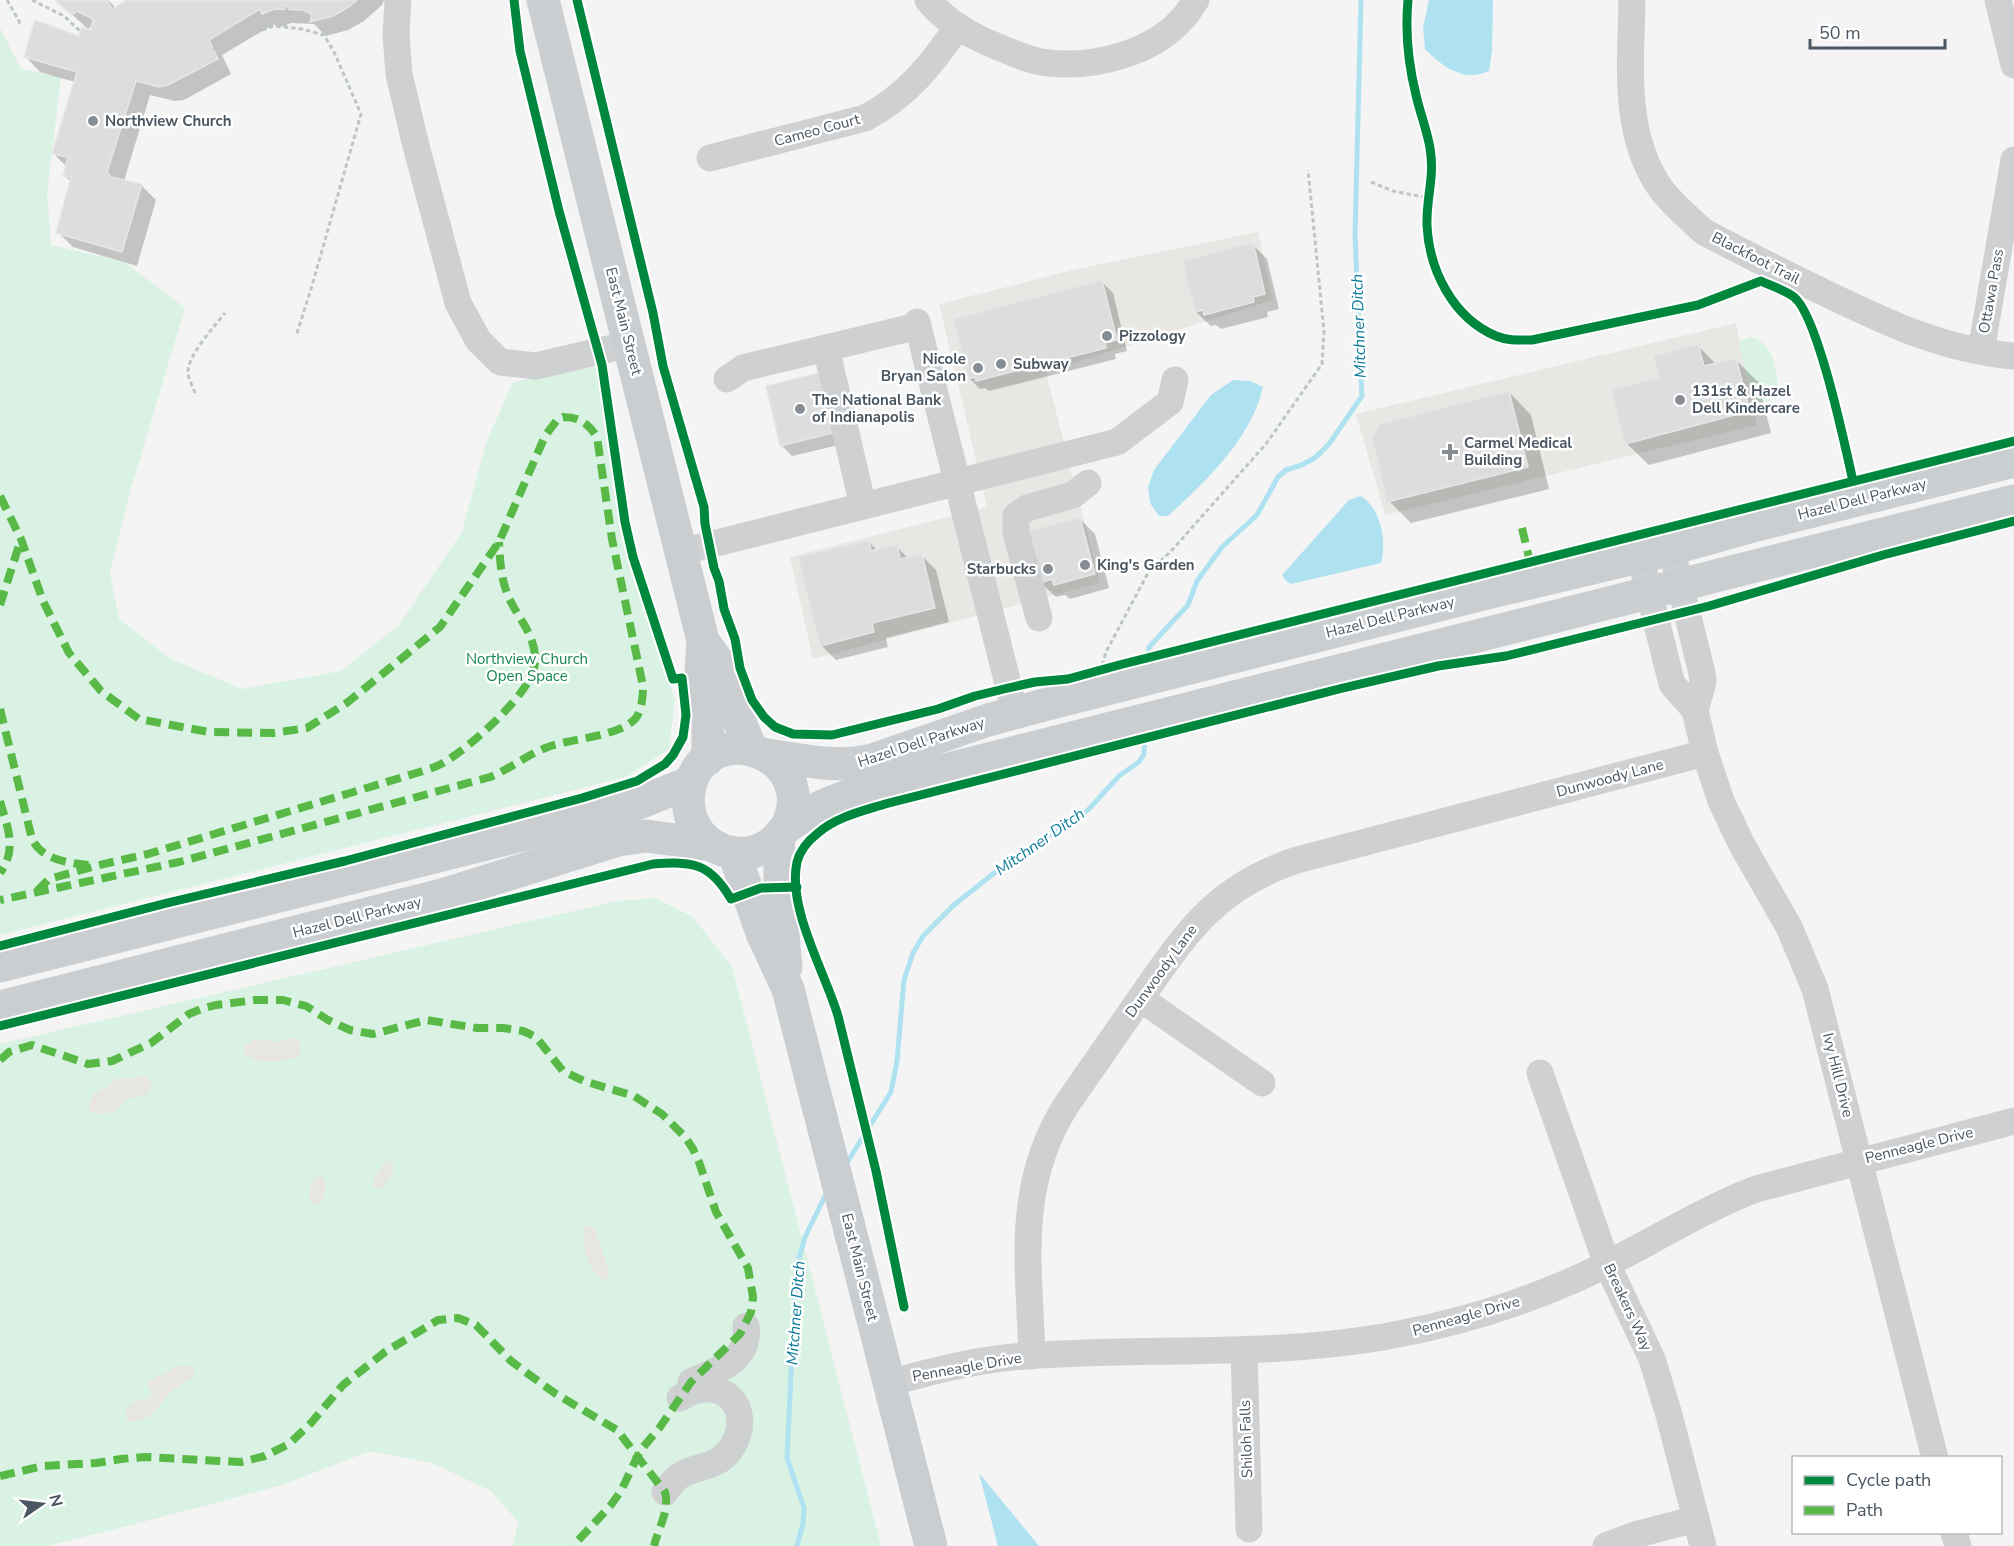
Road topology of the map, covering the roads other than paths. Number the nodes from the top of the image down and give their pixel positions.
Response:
1 (398, 0) edge
2 (543, 0) edge
3 (928, 0) edge
4 (1196, 0) edge
5 (1632, 0) edge
6 (1998, 0) edge
7 (958, 26) junction
8 (2014, 64) edge
9 (710, 158) dead end
10 (2014, 160) edge
11 (630, 344) junction
12 (826, 348) junction
13 (1981, 351) junction
14 (2014, 356) edge
15 (727, 379) dead end
16 (1175, 380) dead end
17 (2014, 461) edge
18 (956, 483) junction
19 (1088, 483) dead end
20 (2014, 501) edge
21 (863, 506) junction
22 (1671, 548) junction
23 (681, 552) junction
24 (1640, 556) junction
25 (1680, 585) junction
26 (1648, 592) junction
27 (1039, 618) dead end
28 (703, 641) junction
29 (1695, 710) junction
30 (1015, 712) junction
31 (759, 752) junction
32 (1705, 753) junction
33 (700, 771) junction
34 (782, 833) junction
35 (723, 849) junction
36 (0, 966) edge
37 (788, 989) junction
38 (1141, 999) junction
39 (0, 1007) edge
40 (1540, 1073) dead end
41 (1262, 1083) dead end
42 (2014, 1121) edge
43 (1860, 1160) junction
44 (1607, 1264) junction
45 (746, 1326) dead end
46 (1244, 1350) junction
47 (1032, 1356) junction
48 (889, 1383) junction
49 (1934, 1456) edge
50 (665, 1492) dead end
51 (1696, 1519) junction
52 (1250, 1529) dead end
53 (930, 1546) edge
54 (1606, 1546) edge
55 (1703, 1546) edge

1 - 11 street
2 - 11 main road, East Main Street
3 - 7 street
4 - 7 street
5 - 13 street, Blackfoot Trail
6 - 8 street
7 - 9 street, Cameo Court
10 - 13 street, Ottawa Pass
11 - 23 main road, East Main Street
12 - 15 street
12 - 18 street
12 - 21 street
13 - 14 street, Blackfoot Trail
16 - 18 street
17 - 22 main road, Hazel Dell Parkway
18 - 21 street
18 - 30 street
19 - 27 street
20 - 25 main road, Hazel Dell Parkway
21 - 23 street
22 - 24 main road, Hazel Dell Parkway
22 - 25 street, Ivy Hill Drive
23 - 28 main road, East Main Street
24 - 26 street, Ivy Hill Drive
24 - 30 main road, Hazel Dell Parkway
25 - 26 main road, Hazel Dell Parkway
25 - 29 street, Ivy Hill Drive
26 - 29 street, Ivy Hill Drive
26 - 34 main road, Hazel Dell Parkway
28 - 31 main road, East Main Street
28 - 33 main road, East Main Street
29 - 32 street, Ivy Hill Drive
30 - 31 main road, Hazel Dell Parkway
31 - 33 main road
31 - 34 main road
32 - 38 street, Dunwoody Lane
32 - 43 street, Ivy Hill Drive
33 - 35 main road
33 - 36 main road
34 - 35 main road
34 - 37 main road, East Main Street
35 - 37 main road, East Main Street
35 - 39 main road, Hazel Dell Parkway
37 - 48 main road, East Main Street
38 - 41 street
38 - 47 street, Dunwoody Lane
40 - 44 street, Breakers Way
42 - 43 street, Penneagle Drive
43 - 44 street, Penneagle Drive
43 - 49 street, Ivy Hill Drive
44 - 46 street, Penneagle Drive
44 - 51 street, Breakers Way
45 - 50 street
46 - 47 street, Penneagle Drive
46 - 52 street, Shiloh Falls
47 - 48 street, Penneagle Drive
48 - 53 main road, East Main Street
51 - 54 street
51 - 55 street, Breakers Way

